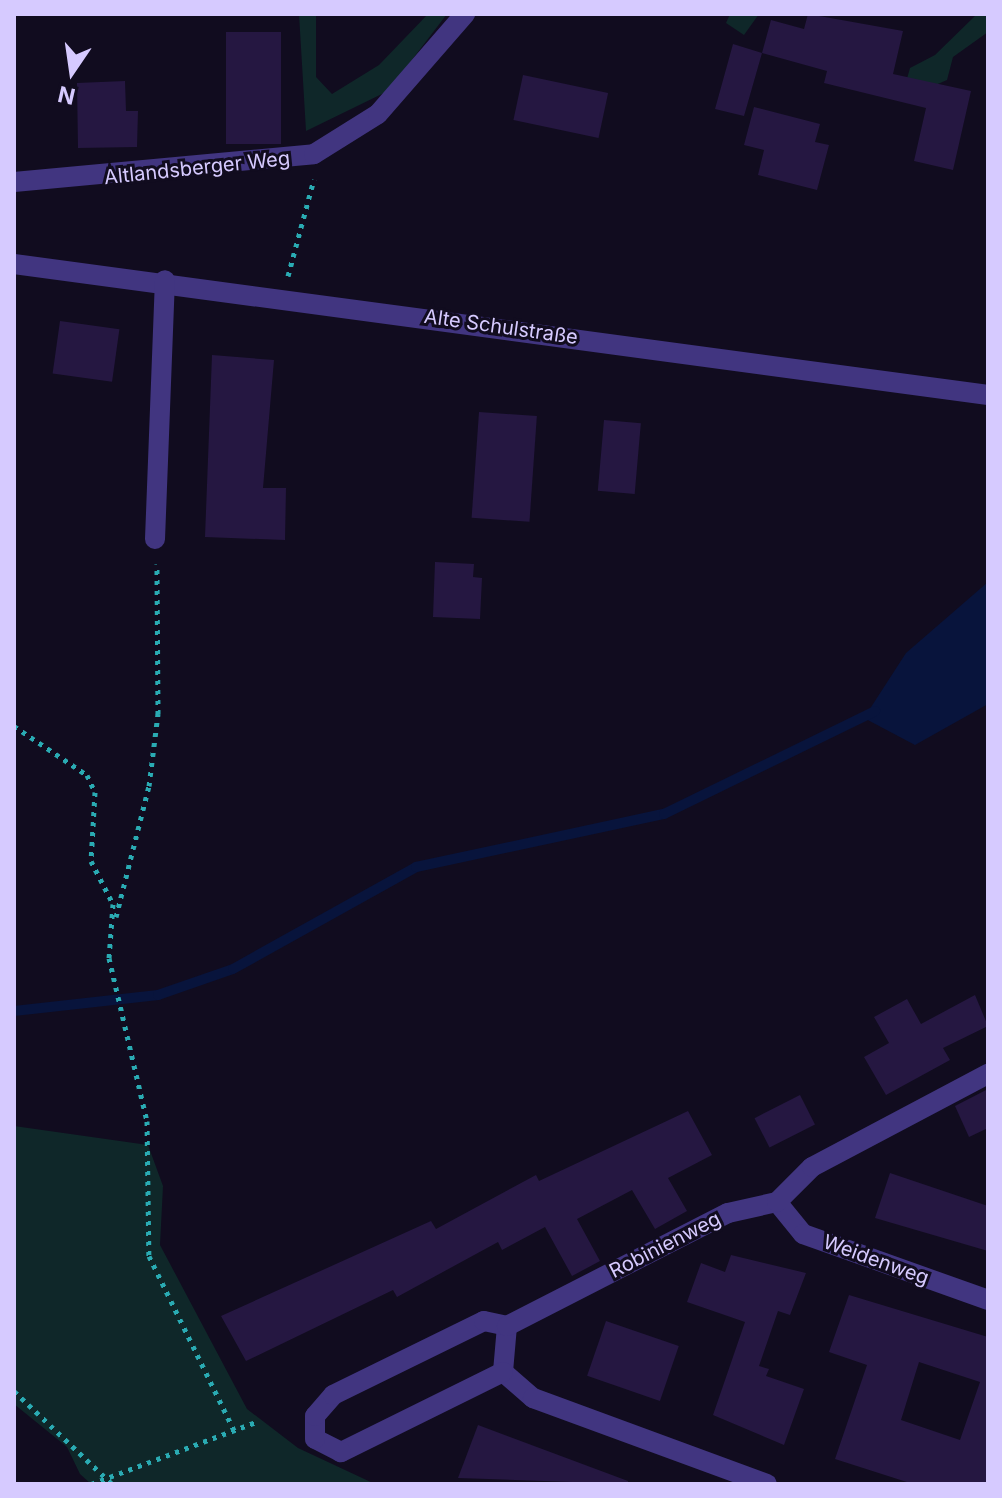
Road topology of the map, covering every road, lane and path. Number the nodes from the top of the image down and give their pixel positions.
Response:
1 (465, 14) edge
2 (314, 154) junction
3 (14, 182) edge
4 (14, 264) edge
5 (165, 280) junction
6 (286, 297) junction
7 (988, 395) edge
8 (155, 539) joint
9 (14, 726) edge
10 (115, 918) junction
11 (988, 1074) edge
12 (777, 1202) junction
13 (988, 1300) edge
14 (507, 1326) junction
15 (503, 1372) junction
16 (14, 1391) edge
17 (259, 1421) dead end
18 (234, 1430) junction
19 (102, 1479) junction
20 (91, 1484) edge
21 (112, 1484) edge
22 (767, 1484) edge

1 - 2 street, Altlandsberger Weg
2 - 3 street, Altlandsberger Weg
2 - 6 path
4 - 5 street, Alte Schulstraße
5 - 6 street, Alte Schulstraße
5 - 8 street
6 - 7 street, Alte Schulstraße
8 - 10 path
9 - 10 path
10 - 18 path
11 - 12 street
12 - 13 street, Weidenweg
12 - 14 street, Robinienweg
14 - 15 street
14 - 15 street, Robinienweg
15 - 22 street
16 - 19 path
17 - 18 path
18 - 19 path
19 - 20 path
19 - 21 path

